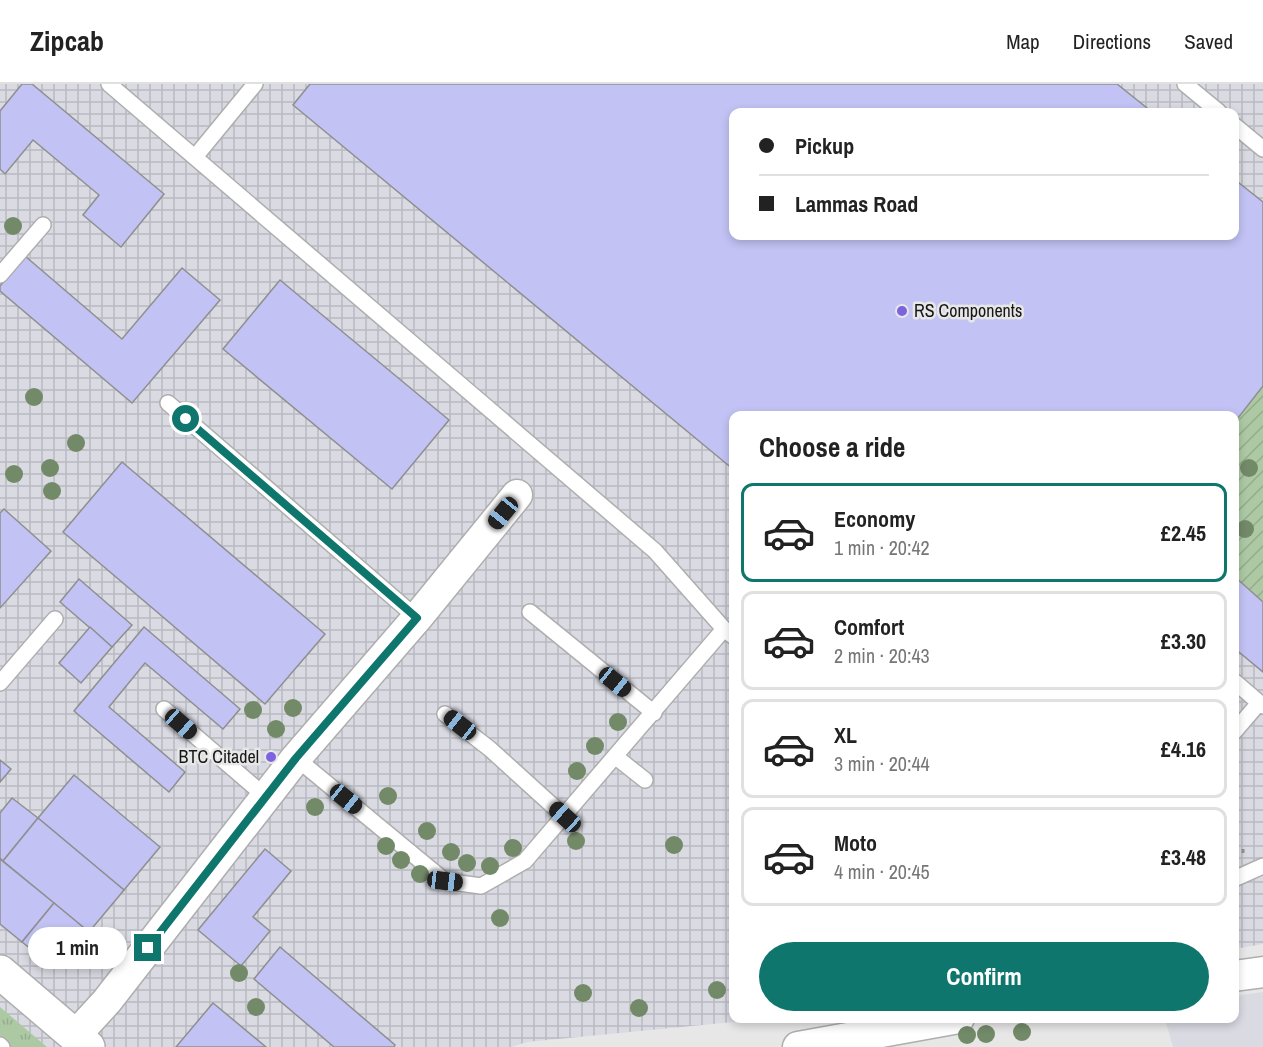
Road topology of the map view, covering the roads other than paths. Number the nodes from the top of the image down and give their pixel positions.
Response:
1 (109, 84) edge
2 (255, 84) edge
3 (1185, 84) edge
4 (1214, 108) edge
5 (1239, 129) edge
6 (1263, 149) edge
7 (195, 157) junction
8 (43, 225) dead end
9 (0, 275) edge
10 (168, 403) dead end
11 (517, 495) dead end
12 (530, 612) dead end
13 (417, 618) junction
14 (55, 619) dead end
15 (729, 633) edge
16 (0, 682) edge
17 (1239, 685) edge
18 (1261, 704) edge
19 (164, 710) dead end
20 (654, 713) junction
21 (445, 714) dead end
22 (1239, 727) edge
23 (296, 758) junction
24 (616, 758) junction
25 (645, 780) dead end
26 (266, 797) junction
27 (565, 817) junction
28 (1263, 866) edge
29 (1239, 877) edge
30 (0, 972) edge
31 (1263, 972) edge
32 (1239, 975) edge
33 (931, 1023) edge
34 (82, 1042) edge
35 (798, 1047) edge

1 - 7 lane
2 - 7 lane
3 - 4 lane
5 - 6 lane
7 - 15 lane
8 - 9 lane
10 - 13 lane
11 - 13 street
12 - 20 lane
13 - 23 street
14 - 16 lane
15 - 20 lane
17 - 18 lane
18 - 22 lane
19 - 26 lane
20 - 24 lane
21 - 27 lane
23 - 26 street
23 - 27 lane
24 - 25 lane
24 - 27 lane
26 - 34 street
28 - 29 lane
30 - 34 street
31 - 32 street
33 - 35 street

